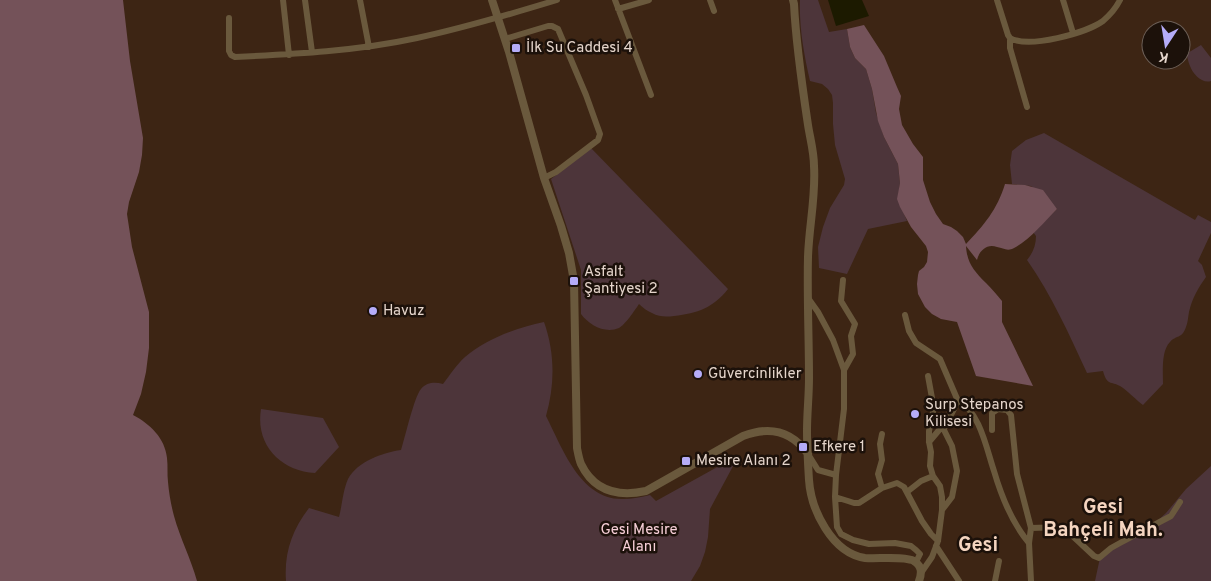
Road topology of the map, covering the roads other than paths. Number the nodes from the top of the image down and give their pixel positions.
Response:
1 (283, 0) edge
2 (305, 0) edge
3 (360, 0) edge
4 (492, 0) edge
5 (557, 0) edge
6 (615, 0) edge
7 (649, 0) edge
8 (710, 0) edge
9 (793, 0) edge
10 (997, 0) edge
11 (1063, 0) edge
12 (1120, 0) edge
13 (618, 9) junction
14 (714, 11) dead end
15 (229, 18) dead end
16 (497, 18) junction
17 (1073, 33) junction
18 (1010, 38) junction
19 (505, 39) junction
20 (369, 47) junction
21 (312, 52) junction
22 (289, 54) junction
23 (651, 95) dead end
24 (1027, 106) dead end
25 (544, 178) junction
26 (843, 280) dead end
27 (808, 298) junction
28 (905, 315) dead end
29 (844, 370) junction
30 (928, 376) dead end
31 (958, 401) junction
32 (945, 423) junction
33 (992, 430) dead end
34 (882, 434) dead end
35 (929, 442) junction
36 (808, 454) junction
37 (836, 475) junction
38 (933, 476) junction
39 (882, 488) junction
40 (907, 492) junction
41 (835, 497) junction
42 (1180, 502) dead end
43 (942, 510) junction
44 (1031, 528) junction
45 (1030, 543) junction
46 (937, 544) junction
47 (999, 561) dead end
48 (916, 562) junction
49 (921, 572) junction
50 (919, 581) edge
51 (959, 581) edge
52 (995, 581) edge
53 (1031, 581) edge

1 - 22 street
2 - 21 street
3 - 20 street
4 - 16 street
5 - 16 street
6 - 13 street
7 - 13 street
8 - 14 street
9 - 27 street
10 - 18 street
11 - 17 street
12 - 17 street
13 - 23 street
15 - 22 street
16 - 19 street
16 - 20 street
17 - 18 street
18 - 24 street
19 - 25 street
19 - 25 street
20 - 21 street
21 - 22 street
25 - 36 street
26 - 29 street
27 - 29 street
27 - 36 street
28 - 31 street
29 - 37 street
30 - 35 street
31 - 32 street
31 - 45 street
32 - 35 street
32 - 43 street
33 - 44 street
34 - 39 street
35 - 38 street
36 - 37 street
36 - 48 street
37 - 41 street
38 - 40 street
38 - 43 street
39 - 40 street
39 - 41 street
40 - 46 street
41 - 48 street
42 - 44 street
43 - 46 street
44 - 45 street
45 - 53 street
46 - 49 street
46 - 51 street
47 - 52 street
48 - 49 street
49 - 50 street

